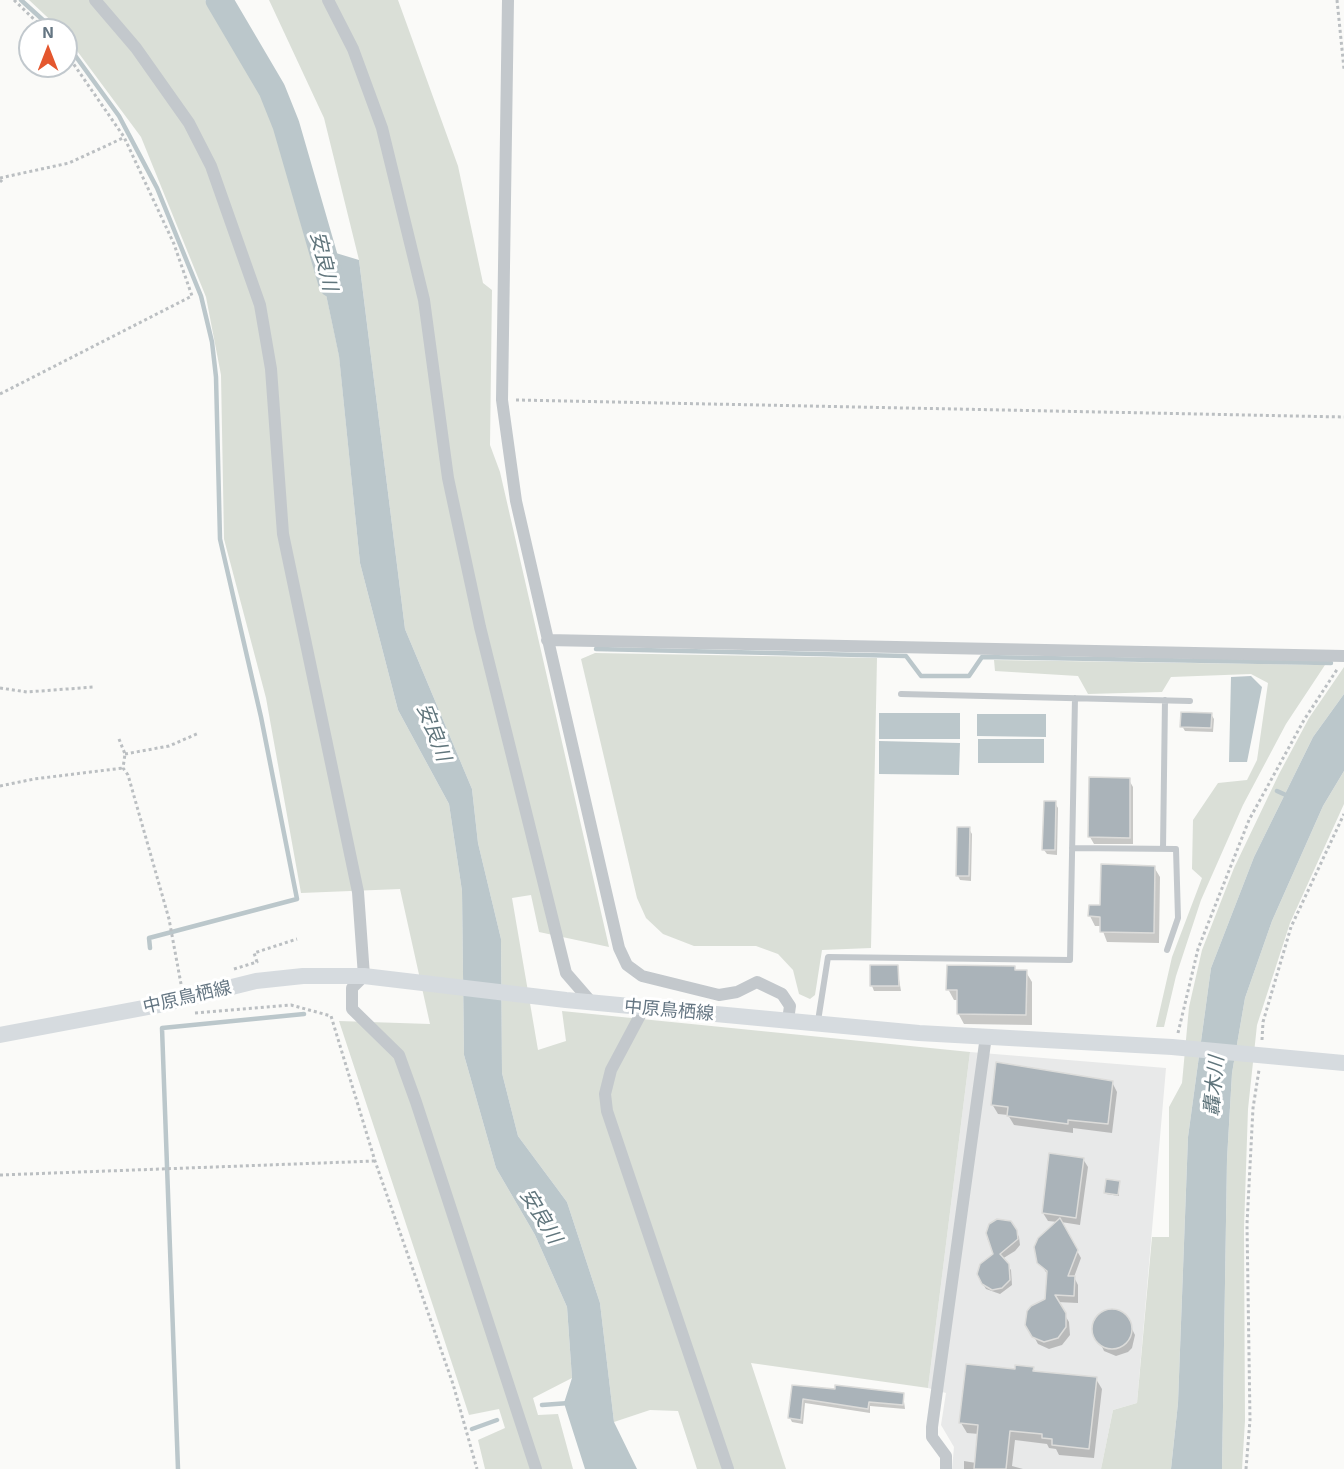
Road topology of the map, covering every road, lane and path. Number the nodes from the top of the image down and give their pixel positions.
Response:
1 (14, 0) edge
2 (95, 0) edge
3 (328, 0) edge
4 (508, 0) edge
5 (1337, 0) edge
6 (33, 18) edge
7 (1344, 69) edge
8 (78, 71) edge
9 (123, 137) junction
10 (1, 179) edge
11 (0, 394) edge
12 (502, 399) junction
13 (1344, 417) edge
14 (547, 640) junction
15 (1344, 658) edge
16 (94, 687) dead end
17 (0, 688) edge
18 (901, 694) dead end
19 (1075, 698) junction
20 (1165, 700) junction
21 (1190, 701) dead end
22 (200, 733) dead end
23 (119, 740) dead end
24 (124, 754) junction
25 (123, 768) junction
26 (0, 786) edge
27 (1344, 814) edge
28 (1072, 848) junction
29 (1163, 849) junction
30 (297, 939) dead end
31 (1167, 950) dead end
32 (225, 972) dead end
33 (373, 978) junction
34 (192, 981) dead end
35 (181, 984) junction
36 (171, 987) dead end
37 (592, 1003) junction
38 (644, 1008) junction
39 (184, 1014) dead end
40 (788, 1020) junction
41 (818, 1023) junction
42 (0, 1035) edge
43 (986, 1036) junction
44 (1176, 1048) junction
45 (1256, 1055) junction
46 (1344, 1063) edge
47 (375, 1161) junction
48 (0, 1175) edge
49 (477, 1469) edge
50 (536, 1469) edge
51 (728, 1469) edge
52 (946, 1469) edge
53 (1246, 1469) edge

1 - 6 path
2 - 33 street
3 - 37 street
4 - 12 street
5 - 7 path
8 - 9 path
9 - 10 path
9 - 11 path
12 - 13 path
12 - 14 street
14 - 15 street
14 - 40 street
15 - 44 path
16 - 17 path
18 - 19 lane
19 - 20 lane
19 - 28 lane
20 - 21 lane
20 - 29 lane
22 - 24 path
23 - 24 path
24 - 25 path
25 - 26 path
25 - 35 path
27 - 45 path
28 - 29 lane
28 - 41 lane
29 - 31 lane
30 - 32 path
33 - 37 main road, 中原鳥栖線
33 - 42 main road, 中原鳥栖線
33 - 50 street
34 - 35 path
35 - 36 path
37 - 38 main road, 中原鳥栖線
38 - 40 main road, 中原鳥栖線
38 - 51 street
39 - 47 path
40 - 41 main road, 中原鳥栖線
41 - 43 main road, 中原鳥栖線
43 - 44 main road, 中原鳥栖線
43 - 52 street
44 - 45 main road, 中原鳥栖線
45 - 46 main road, 中原鳥栖線
45 - 53 path
47 - 48 path
47 - 49 path

